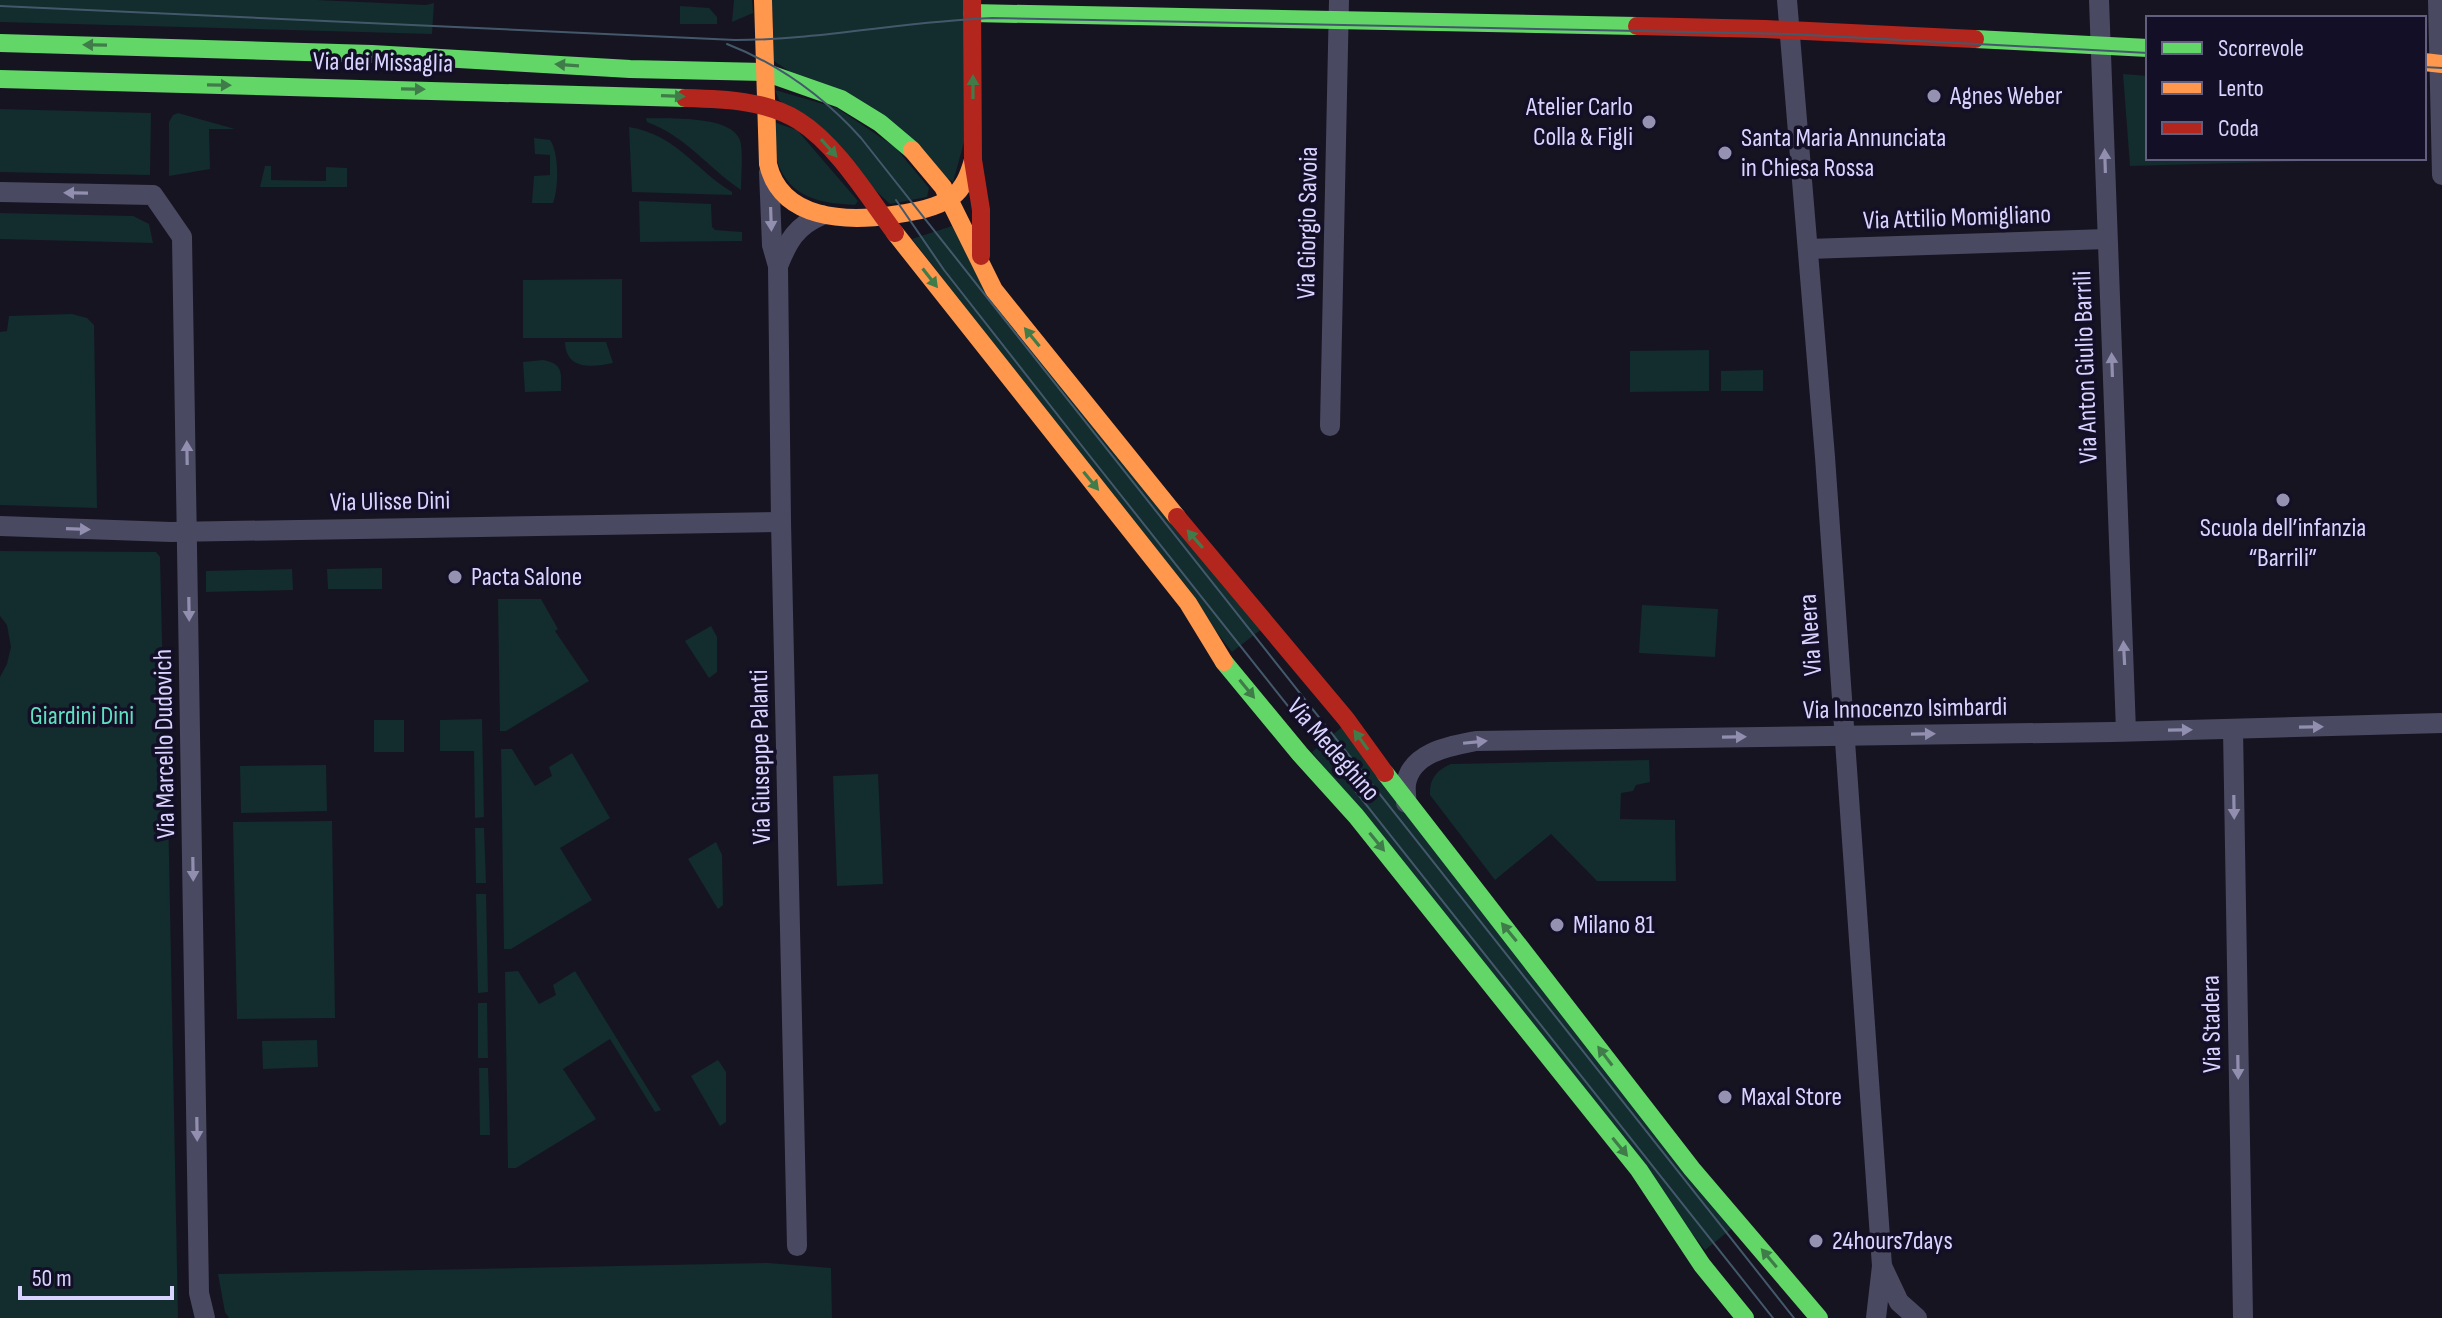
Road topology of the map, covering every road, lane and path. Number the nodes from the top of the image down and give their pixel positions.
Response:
1 (763, 0) edge
2 (1787, 0) edge
3 (2099, 0) edge
4 (2438, 0) edge
5 (972, 7) edge
6 (1338, 10) edge
7 (1789, 30) junction
8 (0, 43) edge
9 (2100, 45) junction
10 (2146, 48) edge
11 (2436, 63) edge
12 (764, 72) junction
13 (0, 79) edge
14 (764, 106) junction
15 (973, 160) junction
16 (769, 172) junction
17 (2442, 175) edge
18 (0, 192) edge
19 (949, 200) junction
20 (822, 215) junction
21 (882, 216) junction
22 (2107, 239) junction
23 (1808, 249) junction
24 (981, 265) junction
25 (778, 266) junction
26 (1330, 426) dead end
27 (781, 522) junction
28 (0, 526) edge
29 (188, 531) junction
30 (2442, 723) edge
31 (2233, 729) junction
32 (2126, 731) junction
33 (1845, 735) junction
34 (1406, 803) junction
35 (797, 1246) dead end
36 (1882, 1266) junction
37 (205, 1318) edge
38 (1745, 1318) edge
39 (1819, 1318) edge
40 (1876, 1318) edge
41 (1917, 1318) edge
42 (2243, 1318) edge

1 - 12 main road
2 - 7 street, Via Neera
3 - 9 street, Via Anton Giulio Barrili
4 - 11 street
5 - 6 main road
15 -> 5 main road
6 - 7 main road
6 - 26 street, Via Giorgio Savoia
7 - 9 main road
7 - 23 street, Via Neera
12 -> 8 main road, Via dei Missaglia
9 - 10 main road
22 -> 9 street, Via Anton Giulio Barrili
11 - 17 street
12 - 14 main road
12 - 19 main road, Via dei Missaglia
13 -> 14 main road, Via dei Missaglia
14 - 16 main road
14 -> 21 main road, Via dei Missaglia
15 - 19 main road
15 - 24 main road
16 - 20 main road
16 -> 25 street, Via Giuseppe Palanti
29 -> 18 street, Via Marcello Dudovich
19 - 21 main road
19 - 24 main road, Via Medeghino
20 - 21 main road
20 - 25 street
21 -> 38 main road, Via Medeghino
22 - 23 street, Via Attilio Momigliano
32 -> 22 street, Via Anton Giulio Barrili
23 - 33 street, Via Neera
34 -> 24 main road, Via Medeghino
25 - 27 street, Via Giuseppe Palanti
27 - 29 street, Via Ulisse Dini
27 - 35 street, Via Giuseppe Palanti
28 -> 29 street, Via Ulisse Dini
29 -> 37 street, Via Marcello Dudovich
31 -> 30 street, Via Innocenzo Isimbardi
32 -> 31 street, Via Innocenzo Isimbardi
31 -> 42 street, Via Stadera
33 -> 32 street, Via Innocenzo Isimbardi
34 -> 33 street, Via Innocenzo Isimbardi
33 - 36 street, Via Neera
39 -> 34 main road, Via Medeghino
36 - 40 street, Via Neera
36 - 41 street, Via Neera

